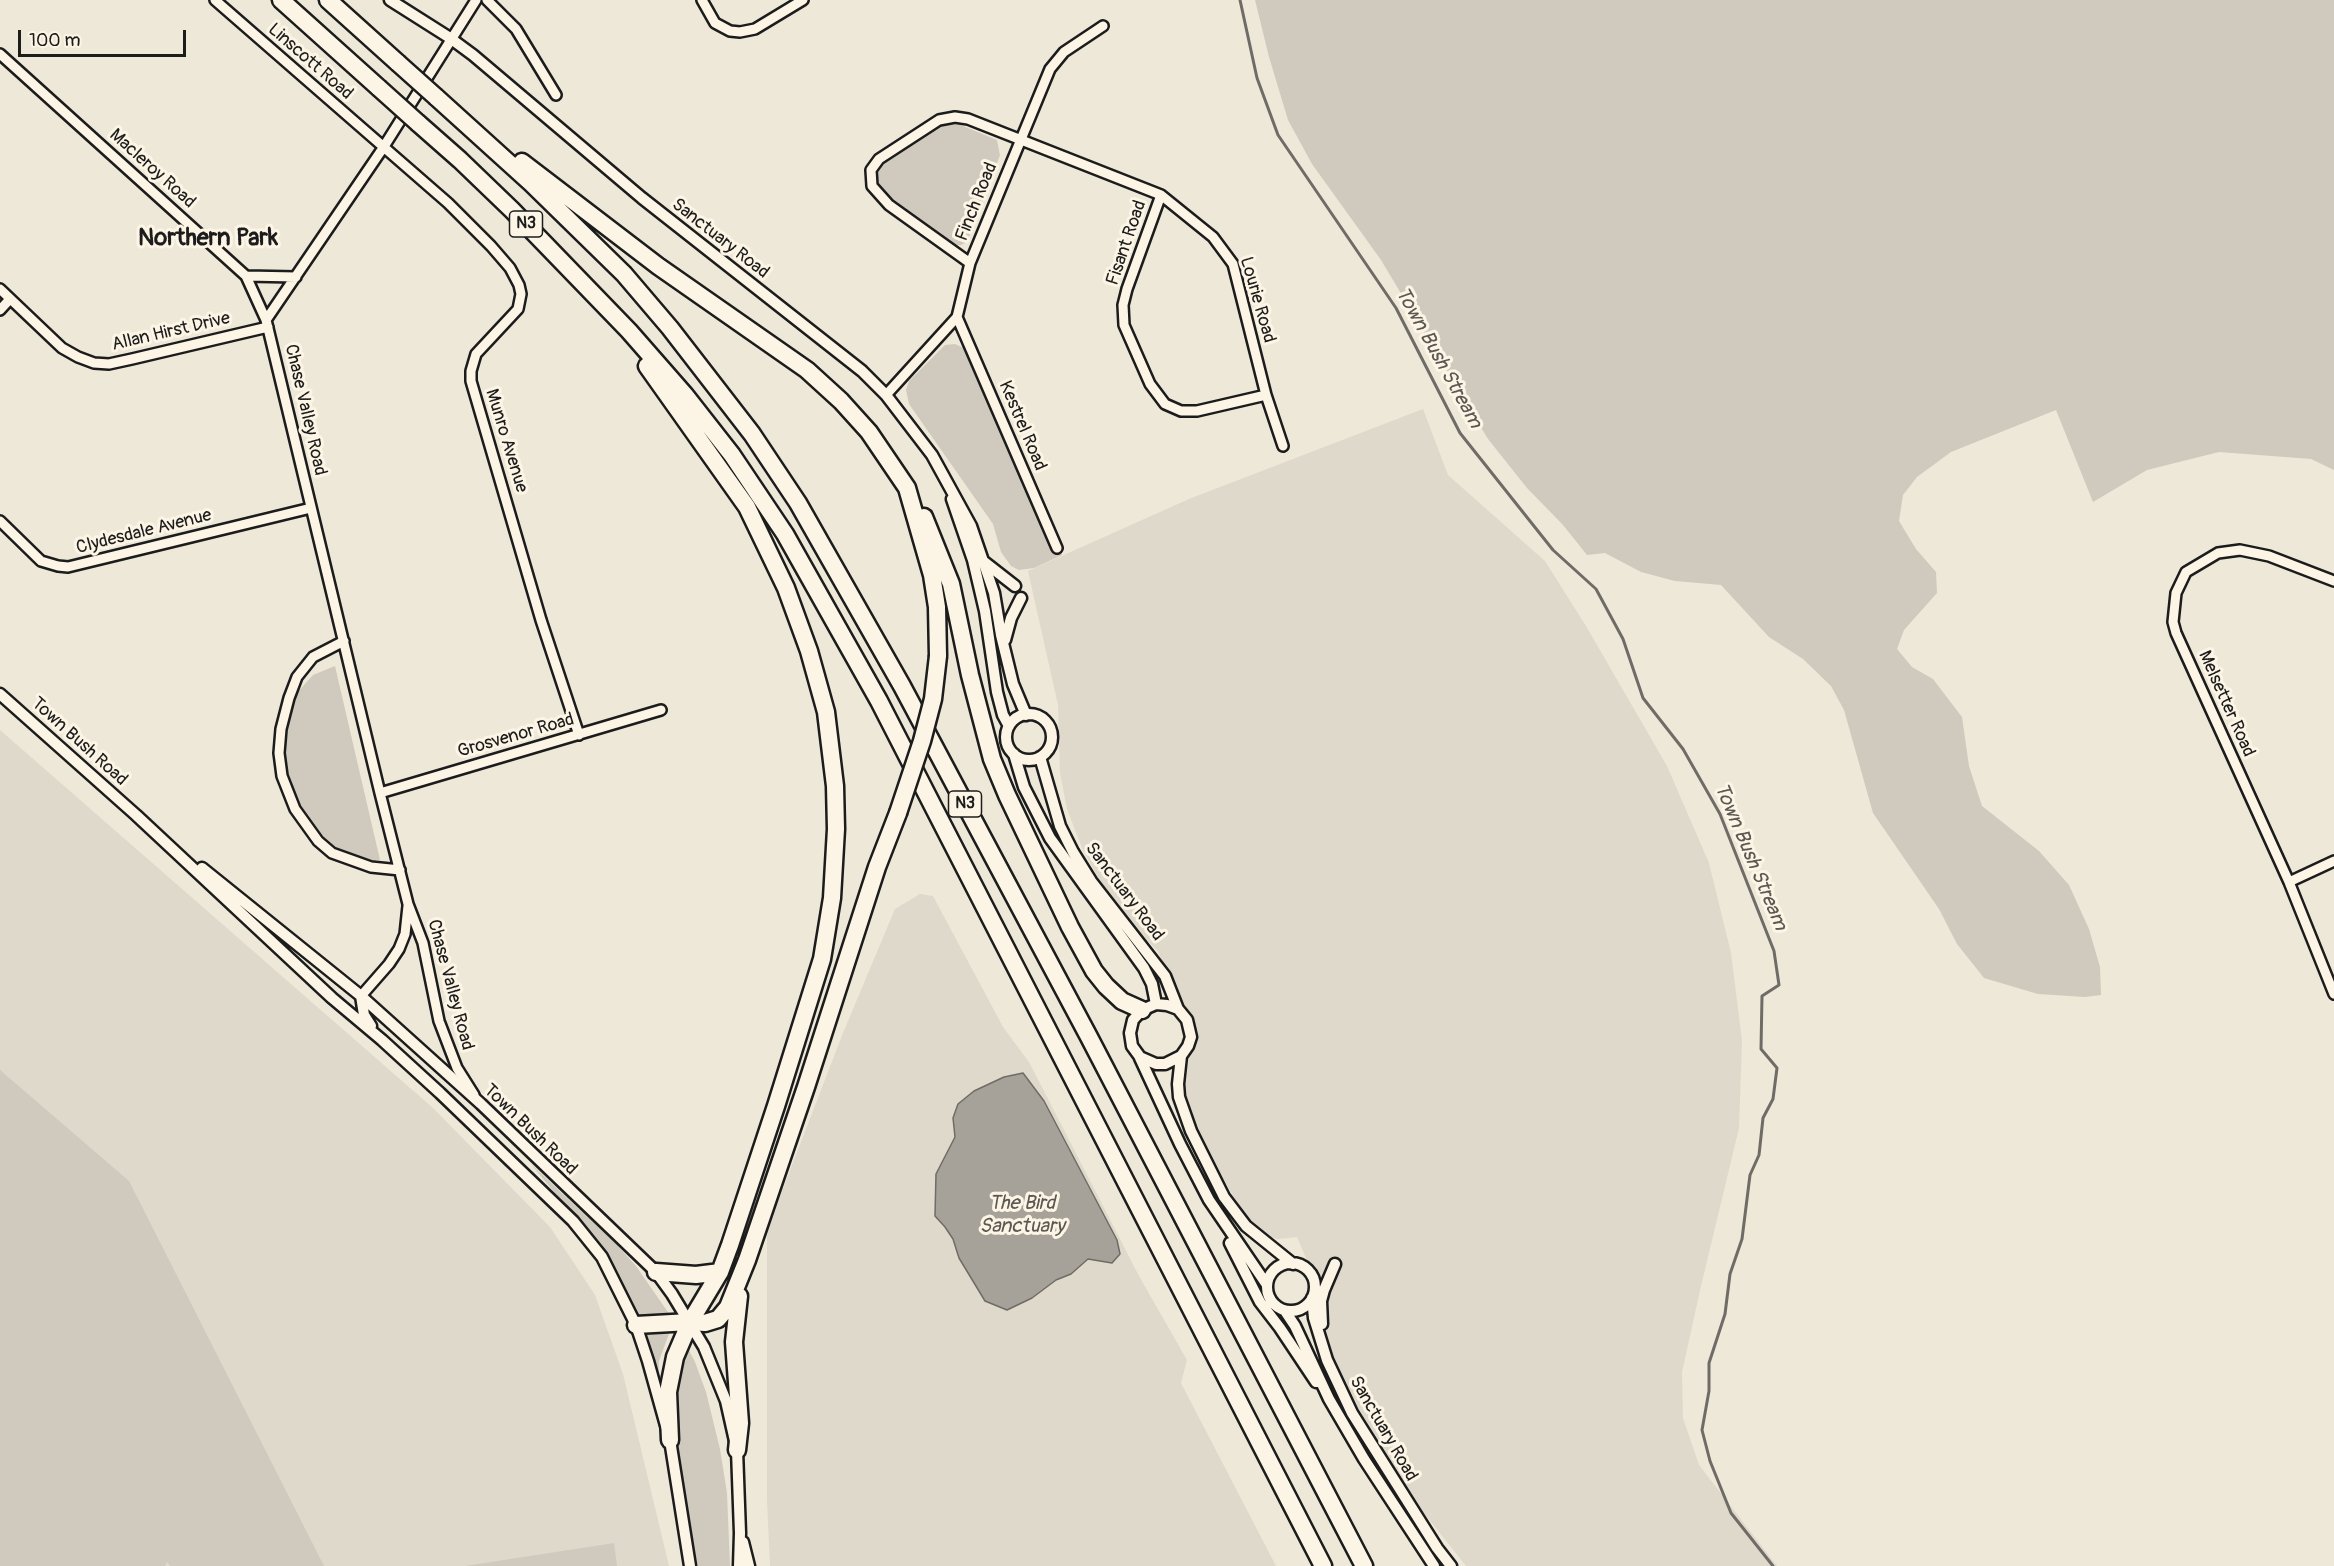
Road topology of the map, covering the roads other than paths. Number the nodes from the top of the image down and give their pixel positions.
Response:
1 (215, 0) edge
2 (281, 0) edge
3 (328, 0) edge
4 (390, 0) edge
5 (476, 0) edge
6 (487, 0) edge
7 (702, 0) edge
8 (803, 0) edge
9 (1103, 26) dead end
10 (450, 38) junction
11 (0, 54) edge
12 (556, 95) dead end
13 (459, 116) junction
14 (1021, 140) junction
15 (383, 148) junction
16 (1161, 195) junction
17 (970, 263) junction
18 (246, 276) junction
19 (296, 277) junction
20 (0, 289) edge
21 (10, 299) junction
22 (0, 310) edge
23 (957, 317) junction
24 (267, 324) junction
25 (628, 331) junction
26 (1266, 394) junction
27 (886, 395) junction
28 (1283, 446) dead end
29 (948, 484) junction
30 (907, 488) junction
31 (311, 508) junction
32 (0, 520) edge
33 (1057, 548) dead end
34 (982, 561) junction
35 (2334, 581) edge
36 (1015, 586) dead end
37 (1021, 598) dead end
38 (344, 641) junction
39 (1004, 644) junction
40 (0, 694) edge
41 (661, 710) dead end
42 (1026, 715) junction
43 (1009, 726) junction
44 (579, 735) junction
45 (1014, 754) junction
46 (1040, 757) junction
47 (380, 793) junction
48 (136, 815) junction
49 (2334, 861) edge
50 (400, 870) junction
51 (2289, 882) junction
52 (408, 904) junction
53 (2334, 994) edge
54 (361, 996) junction
55 (332, 999) junction
56 (1149, 1007) junction
57 (1178, 1009) junction
58 (382, 1040) junction
59 (1181, 1056) junction
60 (1140, 1057) junction
61 (481, 1104) junction
62 (1217, 1213) junction
63 (747, 1260) junction
64 (1293, 1264) junction
65 (1335, 1264) dead end
66 (656, 1272) junction
67 (720, 1272) junction
68 (1267, 1285) junction
69 (1312, 1298) junction
70 (1285, 1311) junction
71 (690, 1322) junction
72 (636, 1324) junction
73 (1327, 1360) junction
74 (1329, 1399) junction
75 (670, 1440) junction
76 (737, 1450) junction
77 (740, 1533) junction
78 (690, 1565) edge
79 (739, 1566) edge
80 (749, 1566) edge
81 (1323, 1566) edge
82 (1364, 1566) edge
83 (1434, 1566) edge
84 (1451, 1566) edge

1 - 15 street, Linscott Road
2 - 25 highway, N3, bridge
3 - 13 highway, N3, bridge
4 - 10 street
5 - 10 street
6 - 12 street
7 - 8 street
9 - 14 street, Finch Road
10 - 15 street
10 - 27 street, Sanctuary Road
11 - 18 street, Macleroy Road
13 - 30 highway
13 - 82 highway, N3
14 - 16 street, Lourie Road
14 - 17 street, Finch Road
14 - 17 street, Lourie Road
15 - 19 street
15 - 44 street, Munro Avenue
16 - 26 street, Lourie Road
16 - 26 street, Fisant Road
17 - 23 street, Finch Road
18 - 19 street
18 - 24 street, Macleroy Road
19 - 24 street
20 - 21 street, Allan Hirst Drive
21 - 22 street
21 - 24 street, Allan Hirst Drive
23 - 27 street, Finch Road
23 - 33 street, Kestrel Road
24 - 31 street, Chase Valley Road
25 - 67 highway
25 - 81 highway, N3
26 - 28 street, Lourie Road
27 - 29 street, Sanctuary Road
29 - 34 street, Sanctuary Road
29 - 43 street, Sanctuary Road
30 - 56 highway
30 - 63 highway, bridge
31 - 32 street, Clydesdale Avenue
31 - 38 street, Chase Valley Road
34 - 36 street
34 - 39 street, Sanctuary Road
35 - 51 street, Melsetter Road
37 - 39 street
38 - 47 street, Chase Valley Road
38 - 50 street
39 - 42 street, Sanctuary Road
40 - 48 street, Town Bush Road
41 - 44 street, Grosvenor Road
42 - 43 street
42 - 46 street
43 - 45 street
44 - 47 street, Grosvenor Road
45 - 46 street
45 - 56 street, Sanctuary Road
46 - 57 street, Sanctuary Road
47 - 50 street, Chase Valley Road
48 - 54 street, Town Bush Road
48 - 55 street, Town Bush Road
49 - 51 street
50 - 52 street, Chase Valley Road
51 - 53 street, Melsetter Road
52 - 54 street, Chase Valley Road
52 - 61 street, Chase Valley Road
54 - 55 street
54 - 58 street
54 - 61 street, Town Bush Road
55 - 58 street, Town Bush Road
56 - 57 street
56 - 60 street
57 - 59 street
58 - 72 street, Town Bush Road
59 - 60 street
59 - 64 street
60 - 62 street
61 - 66 street, Town Bush Road
62 - 68 street
62 - 74 street
63 - 71 highway
63 - 76 highway
64 - 68 street
64 - 69 street
65 - 73 street
66 - 67 highway
66 - 71 street, Town Bush Road
67 - 71 highway
68 - 70 street
69 - 70 street
69 - 73 street, Sanctuary Road
70 - 74 street, Sanctuary Road
71 - 72 highway
71 - 75 highway
71 - 76 street, Town Bush Road
72 - 75 street, Town Bush Road
73 - 84 street, Sanctuary Road
74 - 83 street, Sanctuary Road
75 - 78 street, Town Bush Road
76 - 77 street, Town Bush Road
77 - 79 street, Town Bush Road
77 - 80 street

